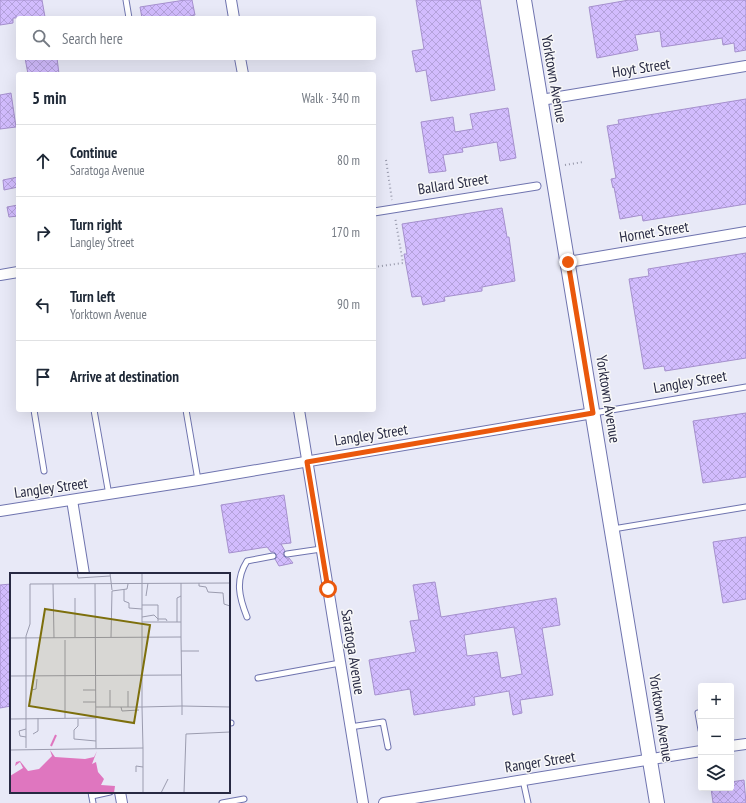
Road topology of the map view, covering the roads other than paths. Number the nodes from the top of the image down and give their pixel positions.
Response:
1 (126, 0) edge
2 (231, 0) edge
3 (524, 0) edge
4 (129, 16) edge
5 (234, 16) edge
6 (240, 60) edge
7 (746, 66) edge
8 (243, 72) edge
9 (541, 100) junction
10 (536, 186) dead end
11 (376, 212) edge
12 (746, 232) edge
13 (568, 262) junction
14 (16, 272) edge
15 (0, 275) edge
16 (746, 387) edge
17 (34, 412) edge
18 (94, 412) edge
19 (186, 412) edge
20 (299, 412) edge
21 (593, 413) junction
22 (307, 462) junction
23 (44, 471) dead end
24 (198, 480) junction
25 (109, 495) junction
26 (72, 500) junction
27 (746, 507) edge
28 (0, 511) edge
29 (612, 529) junction
30 (321, 549) junction
31 (287, 554) dead end
32 (273, 556) dead end
33 (84, 573) edge
34 (247, 617) dead end
35 (340, 663) junction
36 (258, 678) dead end
37 (350, 727) junction
38 (746, 744) edge
39 (734, 746) edge
40 (388, 747) dead end
41 (698, 751) edge
42 (650, 759) junction
43 (523, 780) junction
44 (120, 793) edge
45 (92, 794) edge
46 (244, 800) dead end
47 (93, 803) edge
48 (122, 803) edge
49 (222, 803) edge
50 (363, 803) edge
51 (384, 803) edge
52 (528, 803) edge
53 (657, 803) edge

1 - 4 lane
2 - 5 street
3 - 9 main road, Yorktown Avenue
6 - 8 street
7 - 9 street, Hoyt Street
9 - 13 main road, Yorktown Avenue
10 - 11 street, Ballard Street
12 - 13 street, Hornet Street
13 - 21 main road, Yorktown Avenue
14 - 15 street
16 - 21 lane, Langley Street
17 - 23 lane
18 - 25 lane
19 - 24 lane
20 - 22 street, Saratoga Avenue
21 - 22 street, Langley Street
21 - 29 main road, Yorktown Avenue
22 - 24 street, Langley Street
22 - 30 street, Saratoga Avenue
24 - 25 street, Langley Street
25 - 26 street, Langley Street
26 - 28 street, Langley Street
26 - 33 street
27 - 29 lane
29 - 42 main road, Yorktown Avenue
30 - 31 lane
30 - 35 street, Saratoga Avenue
32 - 34 lane
35 - 36 lane
35 - 37 street, Saratoga Avenue
37 - 40 lane
37 - 50 street, Saratoga Avenue
38 - 39 street
41 - 42 street, Ranger Street
42 - 43 street, Ranger Street
42 - 53 main road, Yorktown Avenue
43 - 51 street, Ranger Street
43 - 52 lane
44 - 48 street
45 - 47 lane
46 - 49 lane

